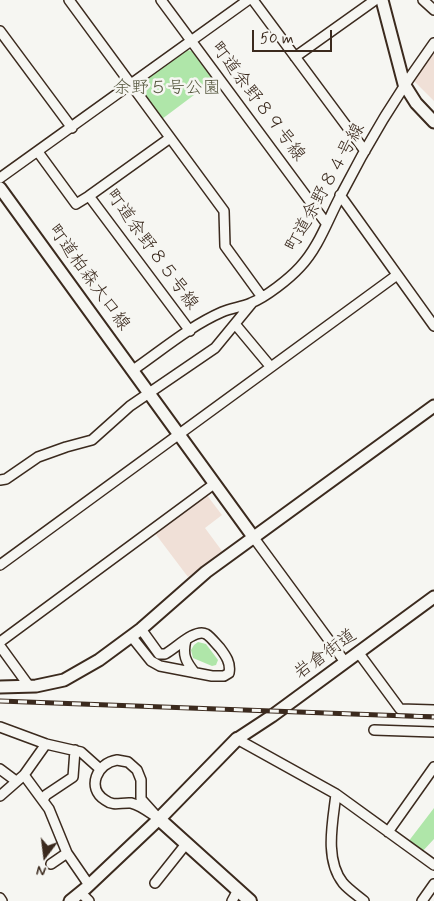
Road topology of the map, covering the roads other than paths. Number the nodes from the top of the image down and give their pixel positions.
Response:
1 (69, 0) edge
2 (161, 0) edge
3 (248, 0) edge
4 (253, 0) edge
5 (375, 0) edge
6 (382, 0) edge
7 (426, 1) edge
8 (434, 10) edge
9 (0, 31) edge
10 (192, 42) junction
11 (434, 43) edge
12 (295, 57) junction
13 (131, 85) junction
14 (406, 87) junction
15 (434, 122) edge
16 (72, 128) junction
17 (170, 138) junction
18 (365, 151) junction
19 (38, 152) junction
20 (0, 178) edge
21 (0, 188) edge
22 (340, 195) junction
23 (90, 196) junction
24 (326, 223) junction
25 (397, 275) junction
26 (262, 297) junction
27 (252, 303) junction
28 (234, 324) junction
29 (434, 326) edge
30 (190, 331) junction
31 (270, 366) junction
32 (133, 370) junction
33 (148, 391) junction
34 (434, 406) edge
35 (178, 434) junction
36 (0, 480) edge
37 (214, 484) junction
38 (254, 538) junction
39 (0, 565) edge
40 (434, 597) edge
41 (136, 632) junction
42 (186, 640) junction
43 (0, 642) edge
44 (0, 646) edge
45 (358, 652) junction
46 (345, 662) junction
47 (196, 673) junction
48 (29, 686) junction
49 (0, 687) edge
50 (434, 710) edge
51 (0, 727) edge
52 (374, 730) dead end
53 (434, 732) edge
54 (237, 739) junction
55 (46, 744) junction
56 (75, 750) junction
57 (434, 767) edge
58 (0, 769) edge
59 (100, 769) junction
60 (24, 775) junction
61 (16, 781) junction
62 (336, 794) junction
63 (0, 796) edge
64 (43, 800) junction
65 (159, 818) junction
66 (388, 832) junction
67 (186, 844) junction
68 (67, 853) junction
69 (51, 864) dead end
70 (434, 865) edge
71 (155, 883) dead end
72 (434, 884) edge
73 (86, 893) edge
74 (235, 896) edge
75 (70, 901) edge
76 (250, 901) edge
77 (364, 901) edge
78 (422, 901) edge

1 - 13 street
2 - 10 street, 町道余野８９号線
3 - 10 street
4 - 12 street
5 - 12 street
6 - 14 street
7 - 8 street
9 - 16 street
10 - 13 street
10 - 24 street, 町道余野８９号線
11 - 14 street, 町道余野８４号線
12 - 18 street
13 - 16 street
13 - 17 street
14 - 15 street
14 - 18 street, 町道余野８４号線
16 - 19 street
17 - 23 street, 町道余野８５号線
17 - 26 street
18 - 22 street, 町道余野８４号線
19 - 20 street
19 - 23 street
21 - 32 street, 町道柏森大口線
22 - 24 street, 町道余野８４号線
22 - 25 street
23 - 30 street, 町道余野８５号線
24 - 26 street, 町道余野８４号線
25 - 29 street
25 - 31 street
26 - 27 street, 町道余野８４号線
27 - 28 street
27 - 30 street, 町道余野８４号線
28 - 31 street
28 - 33 street
30 - 32 street, 町道余野８４号線
31 - 35 street
32 - 33 street, 町道柏森大口線
33 - 35 street, 町道柏森大口線
33 - 36 street
34 - 38 street
35 - 37 street, 町道柏森大口線
35 - 39 street
37 - 38 street, 町道柏森大口線
37 - 43 street
38 - 41 street
38 - 46 street
40 - 45 street, 岩倉街道
41 - 42 street
41 - 47 street
41 - 48 street
42 - 47 street
42 - 47 street
44 - 48 street
45 - 46 street, 岩倉街道
45 - 50 street
46 - 54 street, 岩倉街道
48 - 49 street
51 - 55 street
52 - 53 street
54 - 62 street
54 - 65 main road
55 - 56 street
55 - 60 street
56 - 59 street
56 - 64 street
57 - 66 street
58 - 61 street
59 - 65 street
59 - 65 street
60 - 61 street
60 - 64 street
61 - 63 street
62 - 66 street
62 - 77 street
64 - 68 street
65 - 67 main road
65 - 73 street
66 - 70 street
67 - 71 street
67 - 74 main road
68 - 69 street
68 - 73 street
72 - 78 street
73 - 75 street
74 - 76 main road

